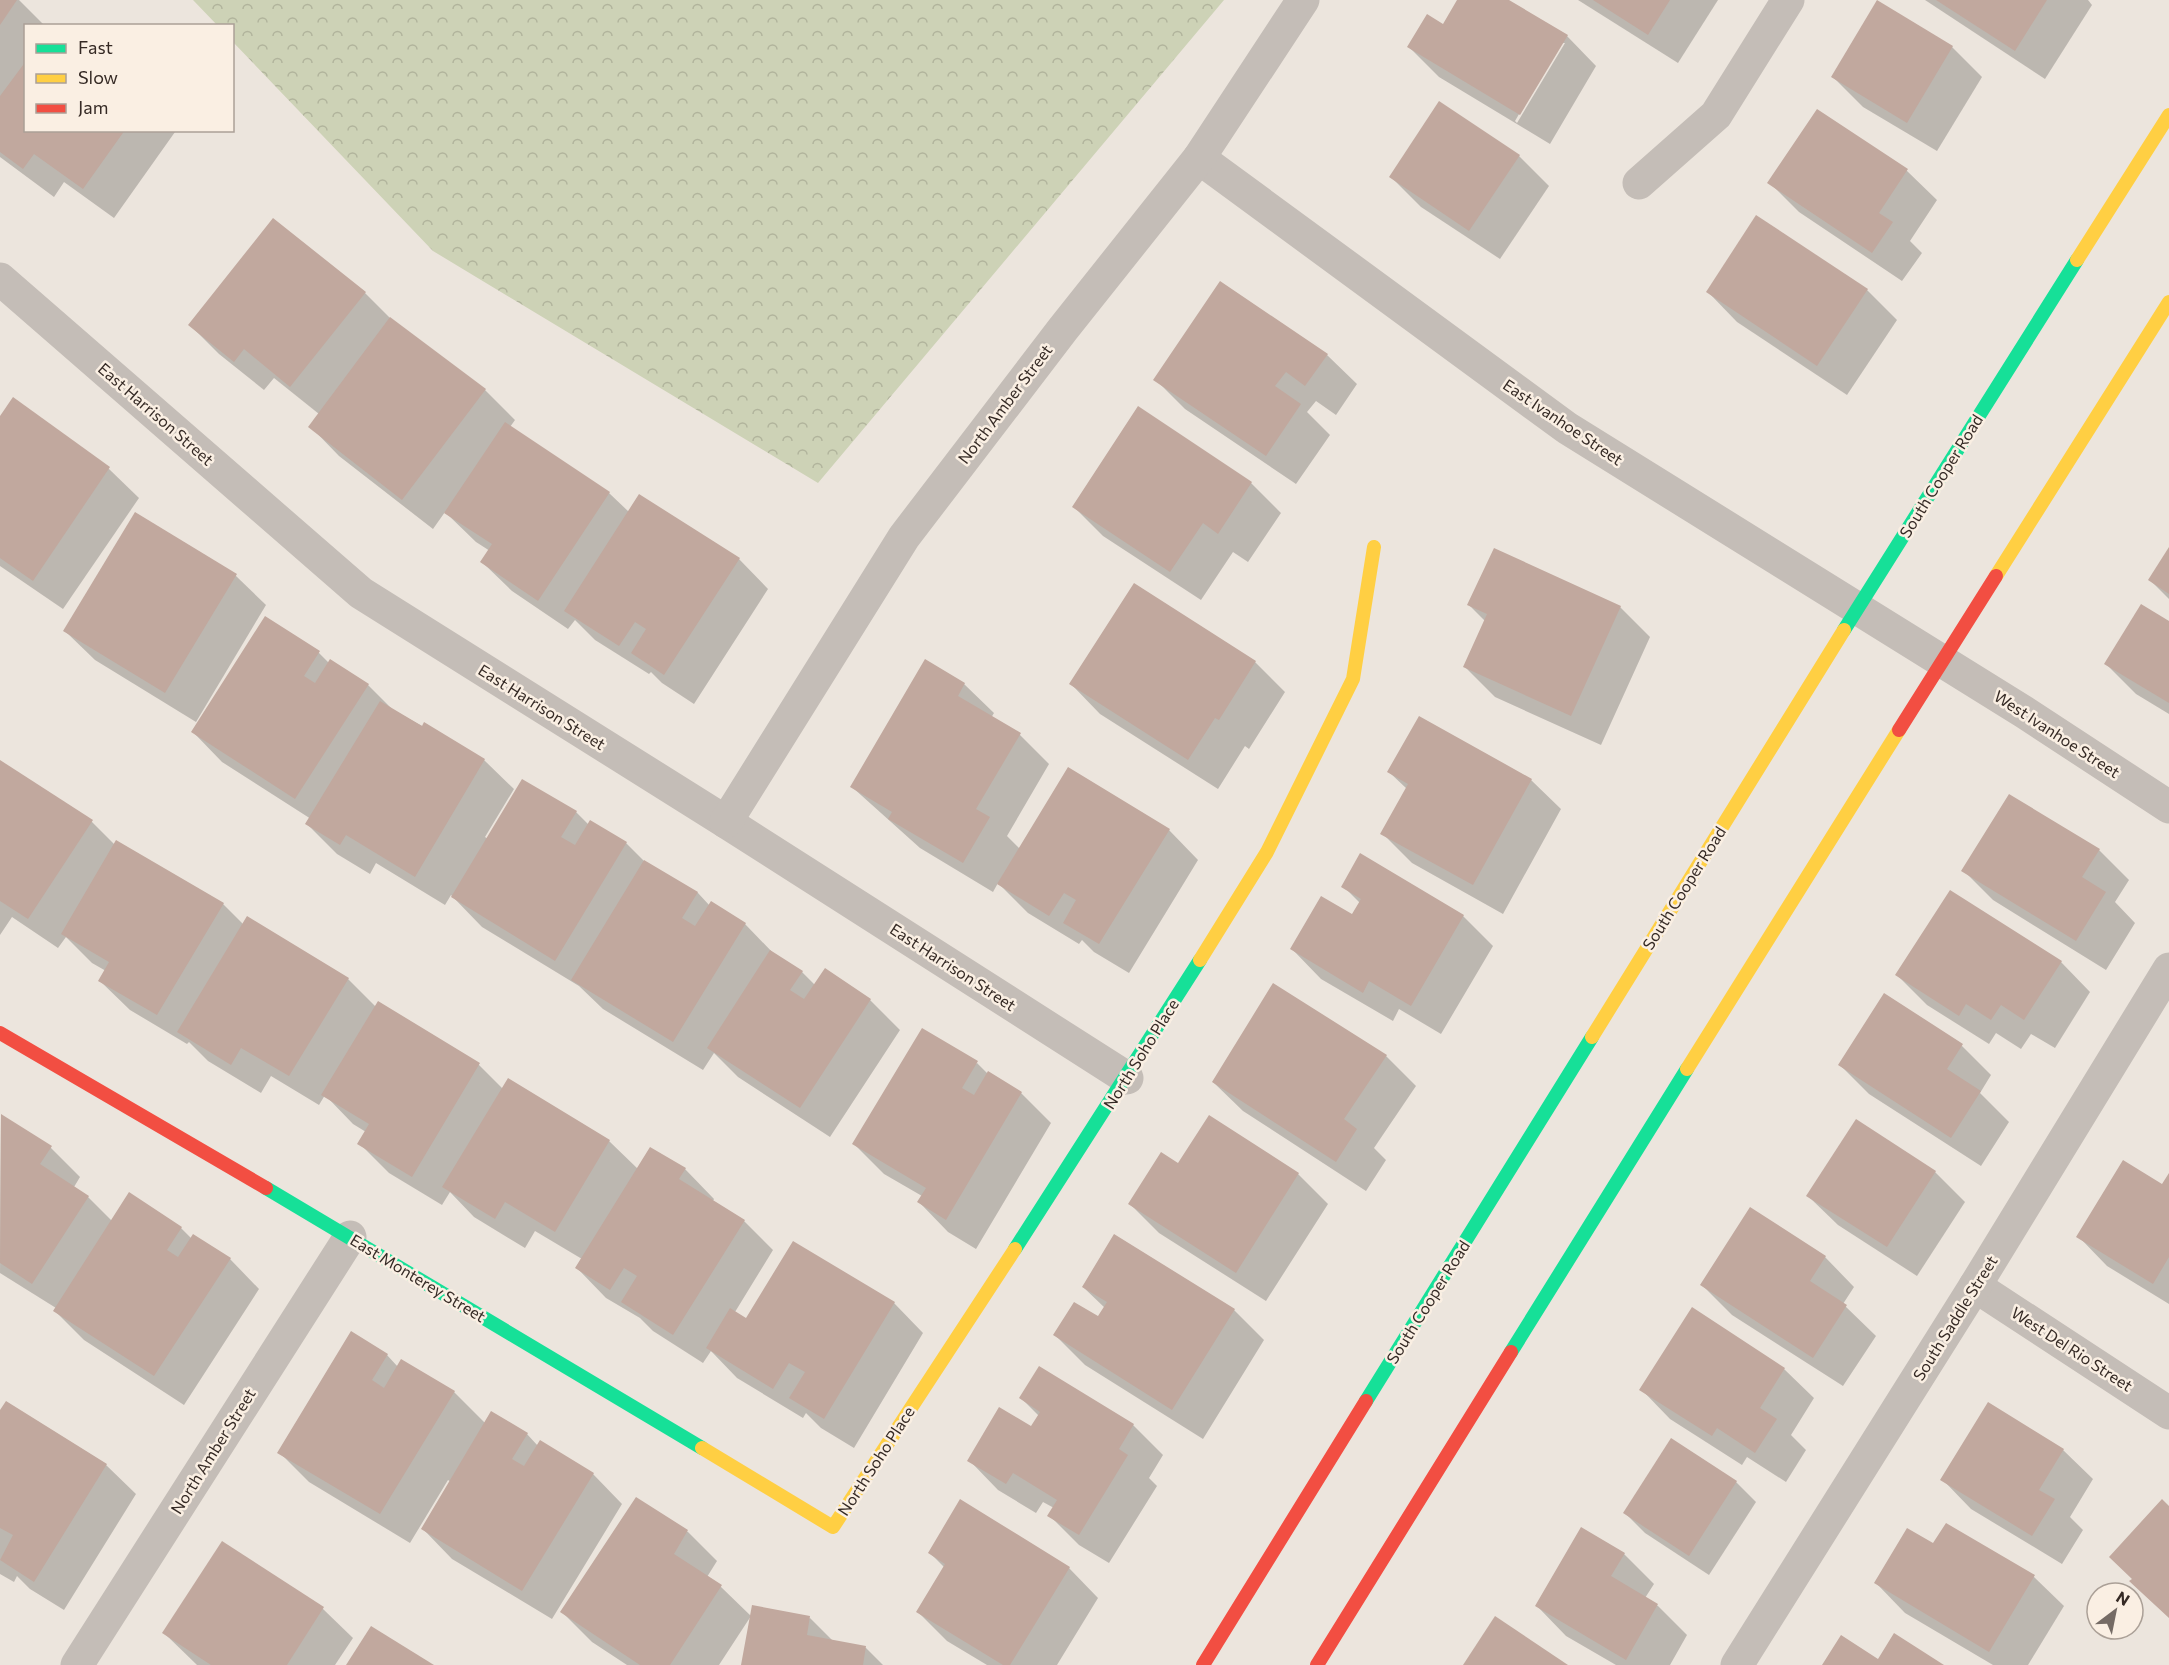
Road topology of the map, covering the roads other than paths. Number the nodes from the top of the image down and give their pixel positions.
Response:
1 (1303, 0) edge
2 (1788, 0) edge
3 (2169, 115) edge
4 (1199, 158) junction
5 (1639, 183) dead end
6 (2, 285) edge
7 (2169, 302) edge
8 (1374, 547) dead end
9 (1857, 609) junction
10 (1944, 662) junction
11 (2169, 807) edge
12 (726, 822) junction
13 (2169, 969) edge
14 (0, 1033) edge
15 (1126, 1078) junction
16 (350, 1237) junction
17 (1975, 1286) junction
18 (2169, 1413) edge
19 (833, 1527) joint
20 (77, 1665) edge
21 (1203, 1665) edge
22 (1317, 1665) edge
23 (1737, 1665) edge

1 - 4 street, North Amber Street
2 - 5 street
3 - 9 main road, South Cooper Road
4 - 9 street, East Ivanhoe Street
4 - 12 street, North Amber Street
6 - 12 street, East Harrison Street
7 - 10 main road
8 - 15 main road, North Soho Place
9 - 10 street, East Ivanhoe Street
9 - 21 main road, South Cooper Road
10 - 11 street, West Ivanhoe Street
10 - 22 main road
12 - 15 street, East Harrison Street
13 - 17 street, South Saddle Street
14 - 16 main road, East Monterey Street
15 - 19 main road, North Soho Place
16 - 19 main road, East Monterey Street
16 - 20 street, North Amber Street
17 - 18 street, West Del Rio Street
17 - 23 street, South Saddle Street

